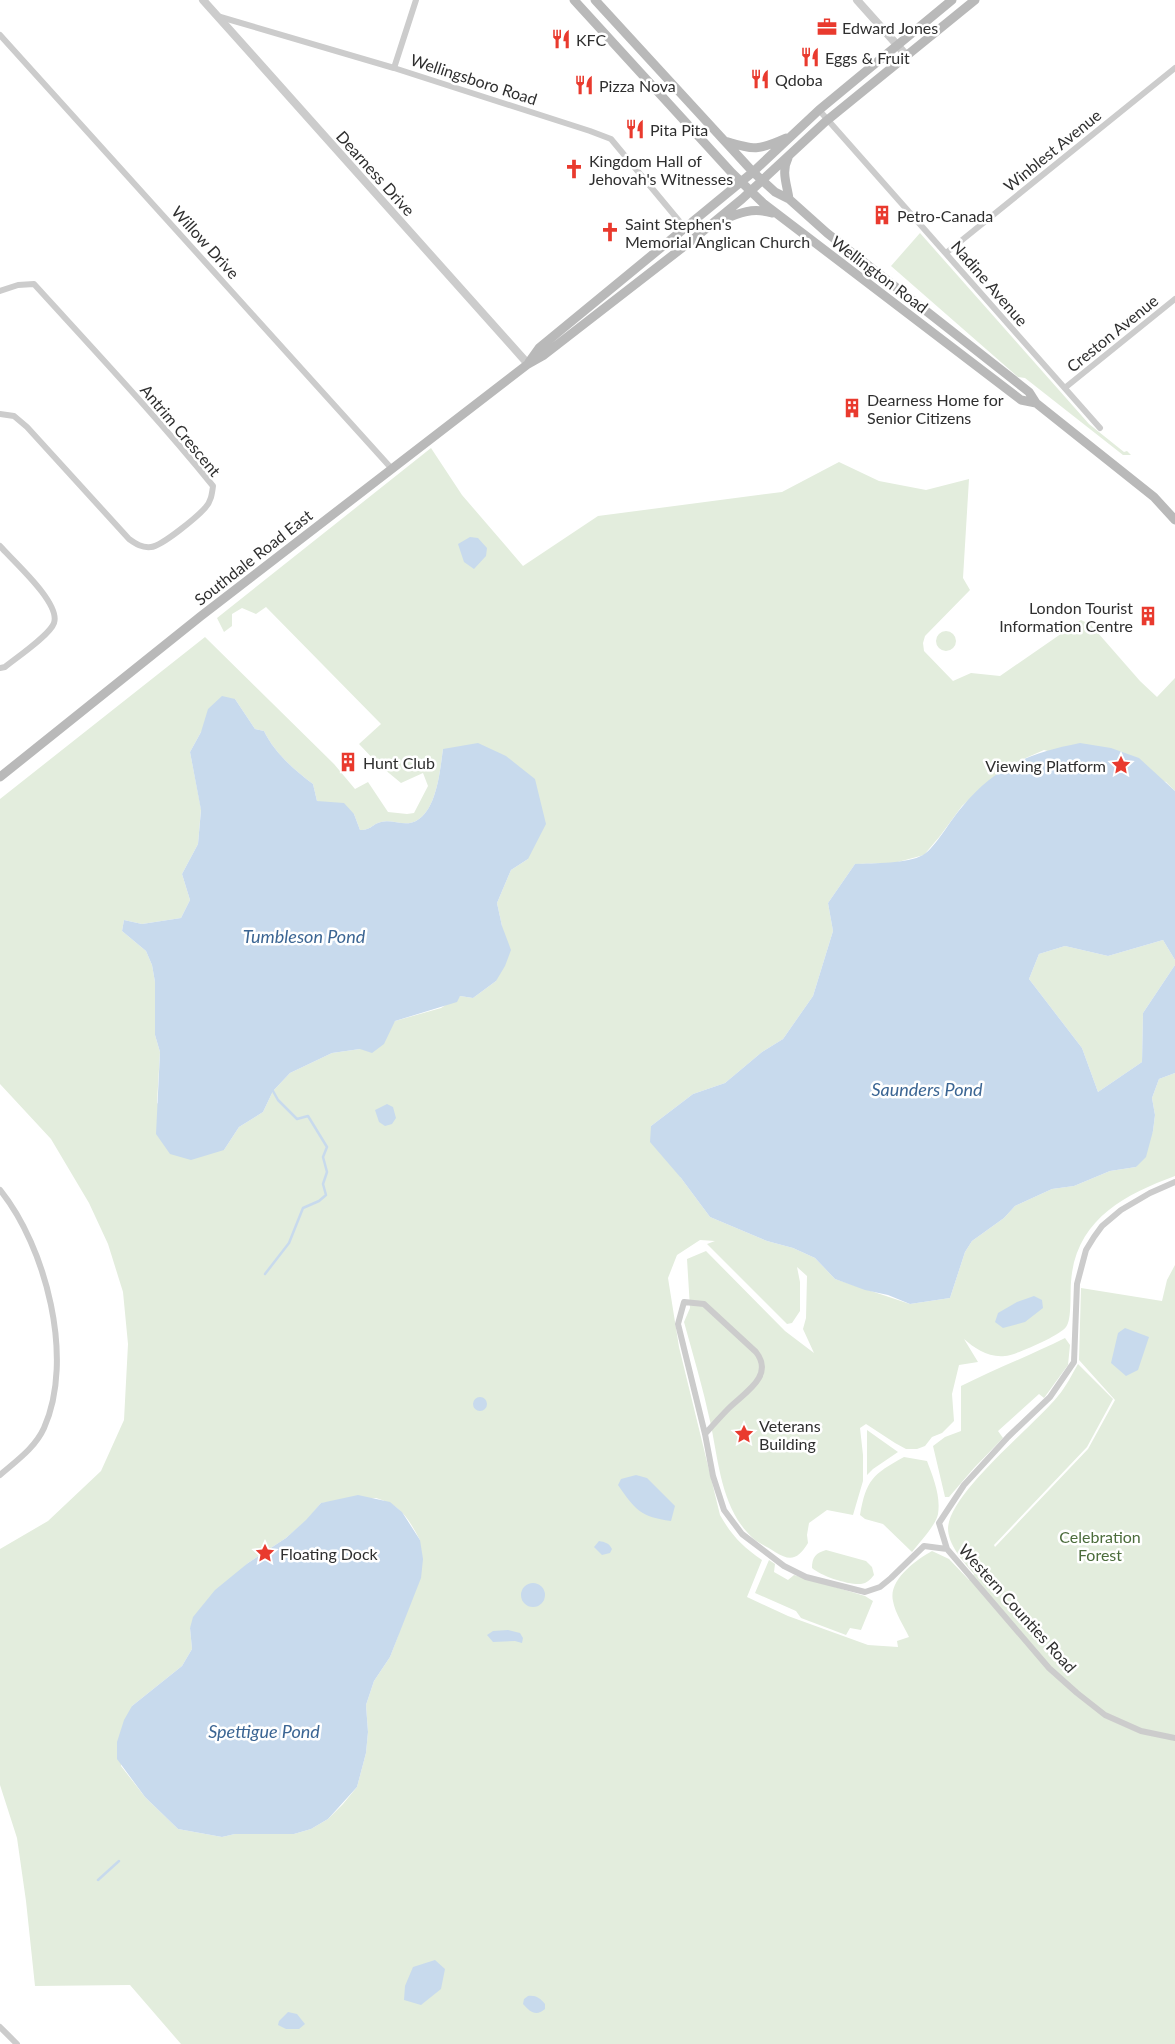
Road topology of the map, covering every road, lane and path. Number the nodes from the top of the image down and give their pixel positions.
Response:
1 (203, 0) edge
2 (416, 0) edge
3 (574, 0) edge
4 (595, 0) edge
5 (857, 0) edge
6 (952, 0) edge
7 (975, 0) edge
8 (217, 16) junction
9 (0, 35) edge
10 (896, 44) junction
11 (907, 56) junction
12 (394, 68) junction
13 (1175, 68) edge
14 (819, 110) junction
15 (828, 120) junction
16 (794, 134) junction
17 (725, 141) junction
18 (790, 155) junction
19 (754, 172) junction
20 (762, 180) junction
21 (741, 182) junction
22 (750, 191) junction
23 (789, 199) junction
24 (777, 214) junction
25 (711, 224) junction
26 (685, 228) junction
27 (946, 253) junction
28 (0, 291) edge
29 (1175, 300) edge
30 (528, 364) junction
31 (1066, 388) junction
32 (1036, 403) junction
33 (0, 414) edge
34 (1100, 428) dead end
35 (392, 468) junction
36 (1175, 520) edge
37 (0, 546) edge
38 (0, 668) edge
39 (0, 777) edge
40 (1175, 1182) edge
41 (0, 1190) edge
42 (705, 1434) junction
43 (0, 1474) edge
44 (947, 1548) junction
45 (1175, 1738) edge
46 (0, 2026) edge
47 (17, 2044) edge

1 - 8 street, Dearness Drive
2 - 12 street
3 - 21 main road, Wellington Road
4 - 17 main road, Wellington Road
5 - 10 street
6 - 10 main road, Southdale Road East
7 - 11 main road, Southdale Road East
8 - 12 street, Wellingsboro Road
8 - 30 street, Dearness Drive
9 - 35 street, Willow Drive
10 - 11 street
10 - 14 main road, Southdale Road East
11 - 15 main road, Southdale Road East
12 - 26 street, Wellingsboro Road
13 - 27 street, Winblest Avenue
14 - 15 street, Nadine Avenue
14 - 16 main road, Southdale Road East
15 - 18 main road, Southdale Road East
15 - 27 street, Nadine Avenue
16 - 17 main road
16 - 19 main road, Southdale Road East
17 - 19 main road, Wellington Road
18 - 20 main road, Southdale Road East
18 - 23 main road
19 - 20 main road, Wellington Road
19 - 21 main road, Southdale Road East
20 - 22 main road, Southdale Road East
20 - 23 main road, Wellington Road
21 - 22 main road, Wellington Road
21 - 26 main road, Southdale Road East
22 - 24 main road, Wellington Road
22 - 25 main road, Southdale Road East
23 - 32 main road, Wellington Road
24 - 25 main road
24 - 32 main road, Wellington Road
25 - 30 main road, Southdale Road East
26 - 30 main road, Southdale Road East
27 - 31 street, Nadine Avenue
28 - 33 street, Antrim Crescent
29 - 31 street, Creston Avenue
30 - 35 main road, Southdale Road East
31 - 34 street, Nadine Avenue
32 - 36 main road, Wellington Road
35 - 39 main road, Southdale Road East
37 - 38 street
40 - 44 street, Western Counties Road
41 - 43 street
42 - 42 street, Western Counties Road
42 - 44 street, Western Counties Road
44 - 45 street, Western Counties Road
46 - 47 street

